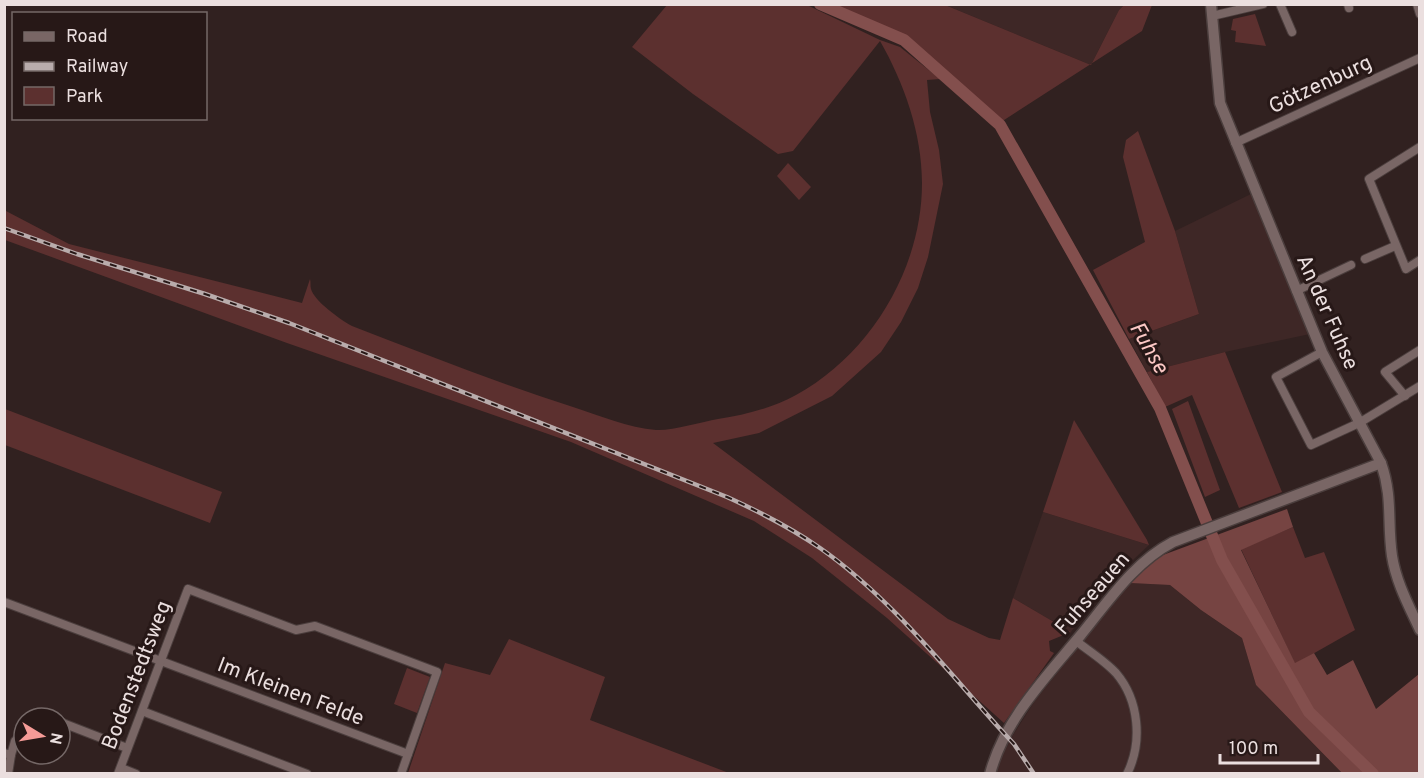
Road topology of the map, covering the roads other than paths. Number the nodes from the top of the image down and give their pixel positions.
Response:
1 (1263, 4) edge
2 (1280, 4) edge
3 (1417, 4) edge
4 (1212, 10) edge
5 (1419, 14) edge
6 (1292, 32) dead end
7 (1419, 58) edge
8 (1235, 143) junction
9 (1419, 147) edge
10 (1395, 246) junction
11 (1365, 259) dead end
12 (1419, 260) edge
13 (1351, 265) dead end
14 (1296, 291) junction
15 (1419, 350) edge
16 (1322, 352) junction
17 (1419, 386) edge
18 (1405, 396) junction
19 (1359, 423) junction
20 (1381, 463) junction
21 (4, 602) edge
22 (1419, 630) edge
23 (1076, 641) junction
24 (160, 660) junction
25 (142, 711) junction
26 (72, 727) edge
27 (128, 748) junction
28 (8, 754) edge
29 (408, 754) junction
30 (119, 771) edge
31 (8, 774) edge
32 (136, 774) edge
33 (307, 774) edge
34 (401, 774) edge
35 (990, 774) edge
36 (1127, 774) edge

1 - 4 street
2 - 6 street
3 - 5 street
4 - 8 street, An der Fuhse
7 - 8 street, Götzenburg
8 - 14 street, An der Fuhse
9 - 10 street
10 - 11 street
10 - 12 street
13 - 14 street
14 - 16 street, An der Fuhse
15 - 18 street
16 - 19 street, An der Fuhse
16 - 19 street
17 - 18 street
18 - 19 street
19 - 20 street, An der Fuhse
20 - 22 street, An der Fuhse
20 - 23 street, Fuhseauen
21 - 24 street, Im Kleinen Felde
23 - 35 street, Fuhseauen
23 - 36 street
24 - 25 street, Bodenstedtsweg
24 - 29 street, Im Kleinen Felde
24 - 29 street, Bodenstedtsweg
25 - 27 street, Bodenstedtsweg
25 - 33 street
26 - 27 street
27 - 30 street, Bodenstedtsweg
28 - 31 street
29 - 34 street
30 - 32 street

